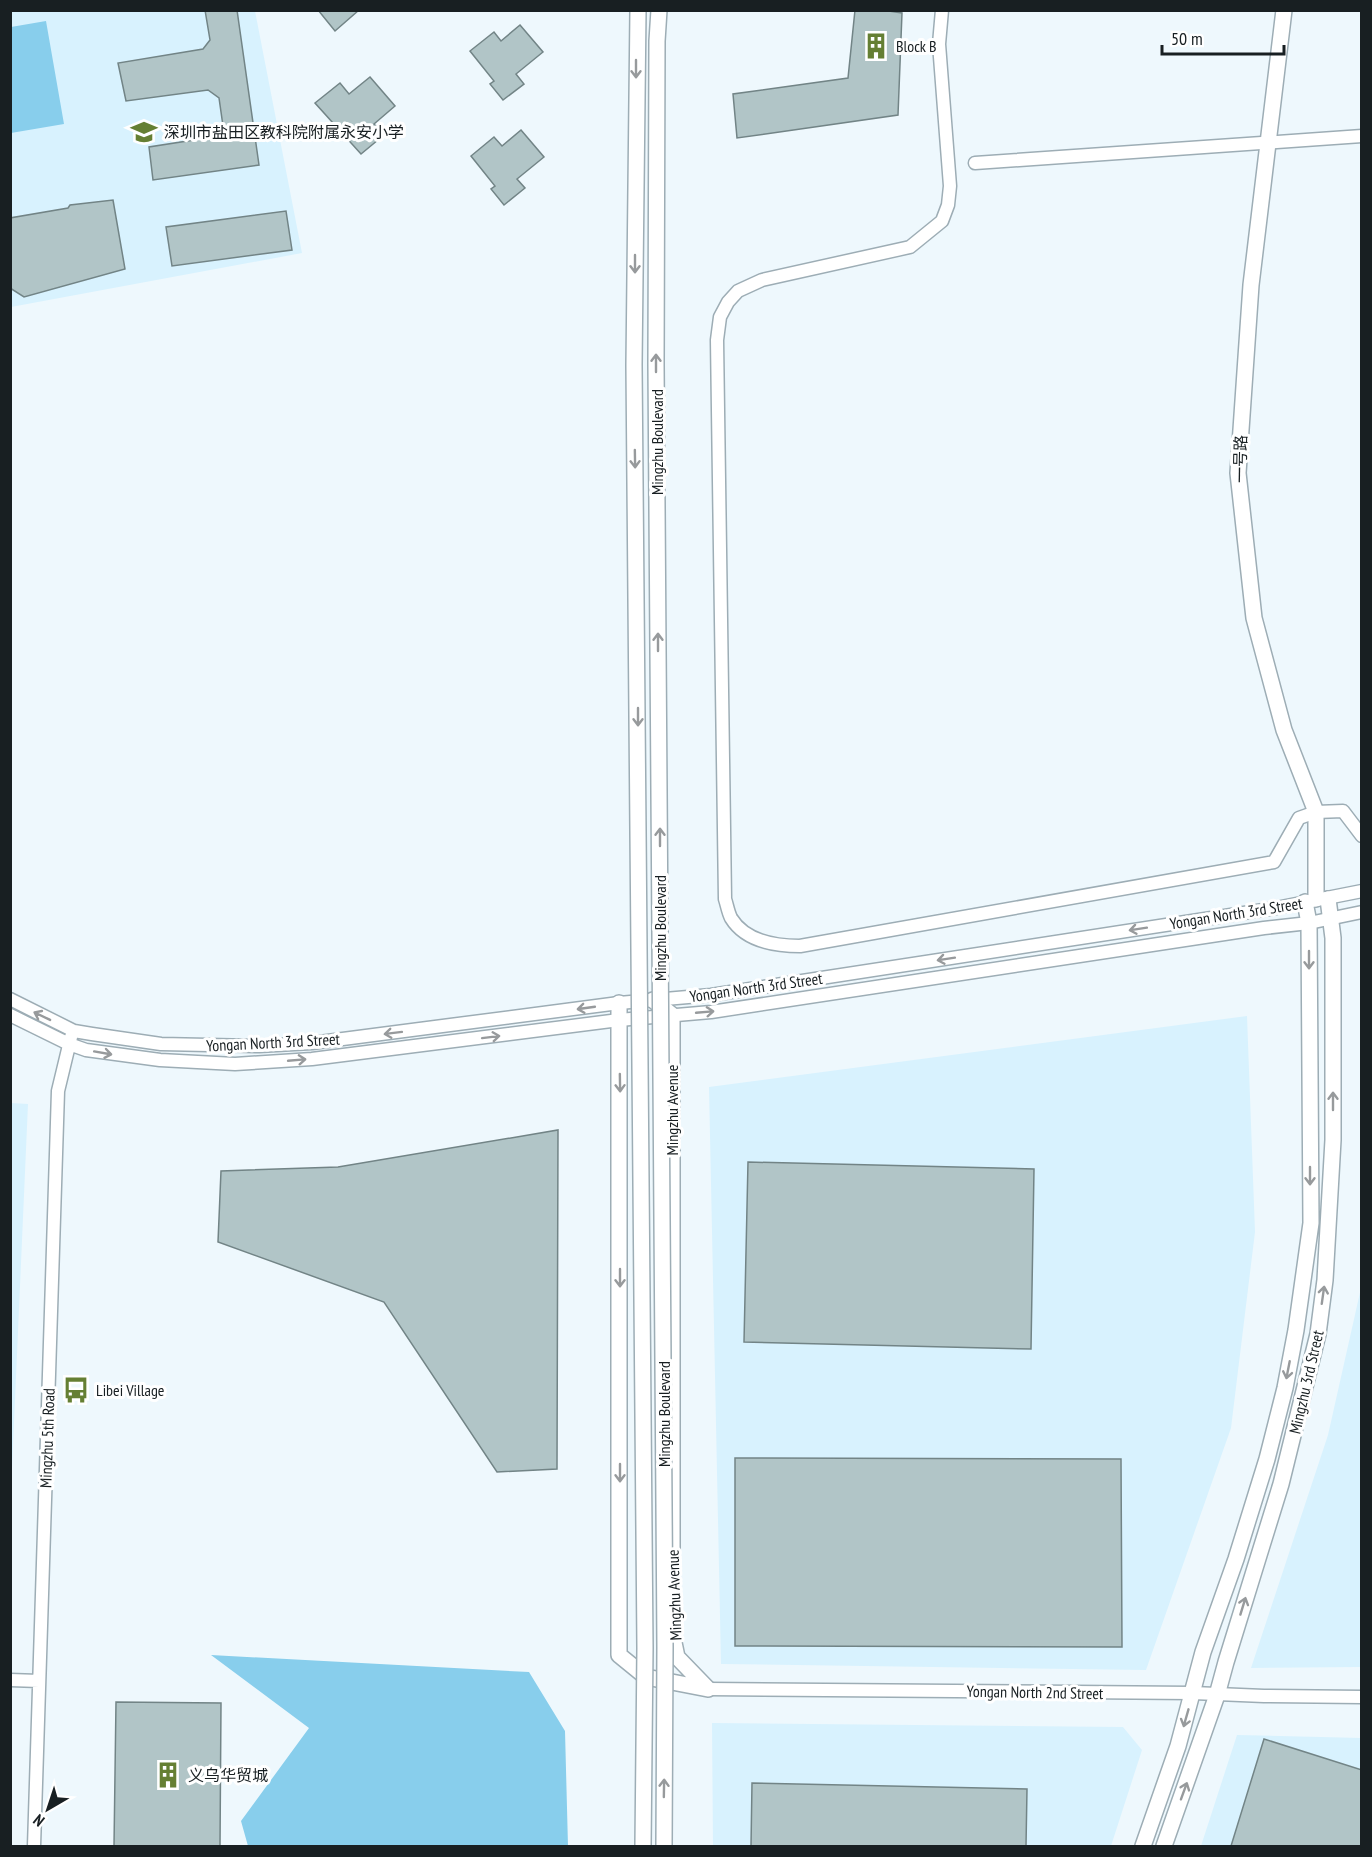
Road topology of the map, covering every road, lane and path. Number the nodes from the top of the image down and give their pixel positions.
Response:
1 (638, 10) edge
2 (659, 10) edge
3 (942, 10) edge
4 (1284, 10) edge
5 (1362, 136) edge
6 (1268, 143) junction
7 (975, 163) dead end
8 (1316, 812) junction
9 (1362, 836) edge
10 (1362, 891) edge
11 (1316, 900) junction
12 (1362, 912) edge
13 (1331, 918) junction
14 (1309, 923) junction
15 (10, 999) edge
16 (653, 1000) junction
17 (619, 1003) junction
18 (10, 1015) edge
19 (672, 1015) junction
20 (619, 1020) junction
21 (74, 1031) junction
22 (69, 1044) junction
23 (10, 1680) edge
24 (39, 1681) junction
25 (708, 1689) junction
26 (1193, 1693) junction
27 (1217, 1695) junction
28 (1362, 1697) edge
29 (34, 1846) edge
30 (643, 1846) edge
31 (663, 1846) edge
32 (1143, 1846) edge
33 (1164, 1846) edge

1 -> 30 street, Mingzhu Boulevard, bridge
31 -> 2 street, Mingzhu Boulevard, bridge
3 - 8 street
4 - 6 street, 一号路
5 - 6 street
6 - 7 street
6 - 8 street, 一号路
8 - 9 street
8 - 11 street, 一号路
10 - 11 street, Yongan North 3rd Street
11 - 13 street, Mingzhu 3rd Street
11 - 14 street, Mingzhu 3rd Street
11 -> 16 street, Yongan North 3rd Street
12 - 13 street, Yongan North 3rd Street
13 - 14 street, Yongan North 3rd Street
27 -> 13 street, Mingzhu 3rd Street
19 -> 14 street, Yongan North 3rd Street
14 -> 26 street, Mingzhu 3rd Street
21 -> 15 street, Yongan North 3rd Street
16 - 17 street, Yongan North 3rd Street
16 - 19 street
17 - 20 street
17 -> 21 street, Yongan North 3rd Street
18 - 22 street, Yongan North 3rd Street
19 - 20 street, Yongan North 3rd Street
19 - 25 street, Mingzhu Avenue
22 -> 20 street, Yongan North 3rd Street
20 -> 25 street
21 - 22 street, Mingzhu 5th Road
22 - 24 street, Mingzhu 5th Road
23 - 24 street
24 - 29 street, Mingzhu 5th Road
25 - 26 street, Yongan North 2nd Street
26 - 27 street, Yongan North 2nd Street
26 -> 32 street, Mingzhu 3rd Street
27 - 28 street, Yongan North 2nd Street
33 -> 27 street, Mingzhu 3rd Street

